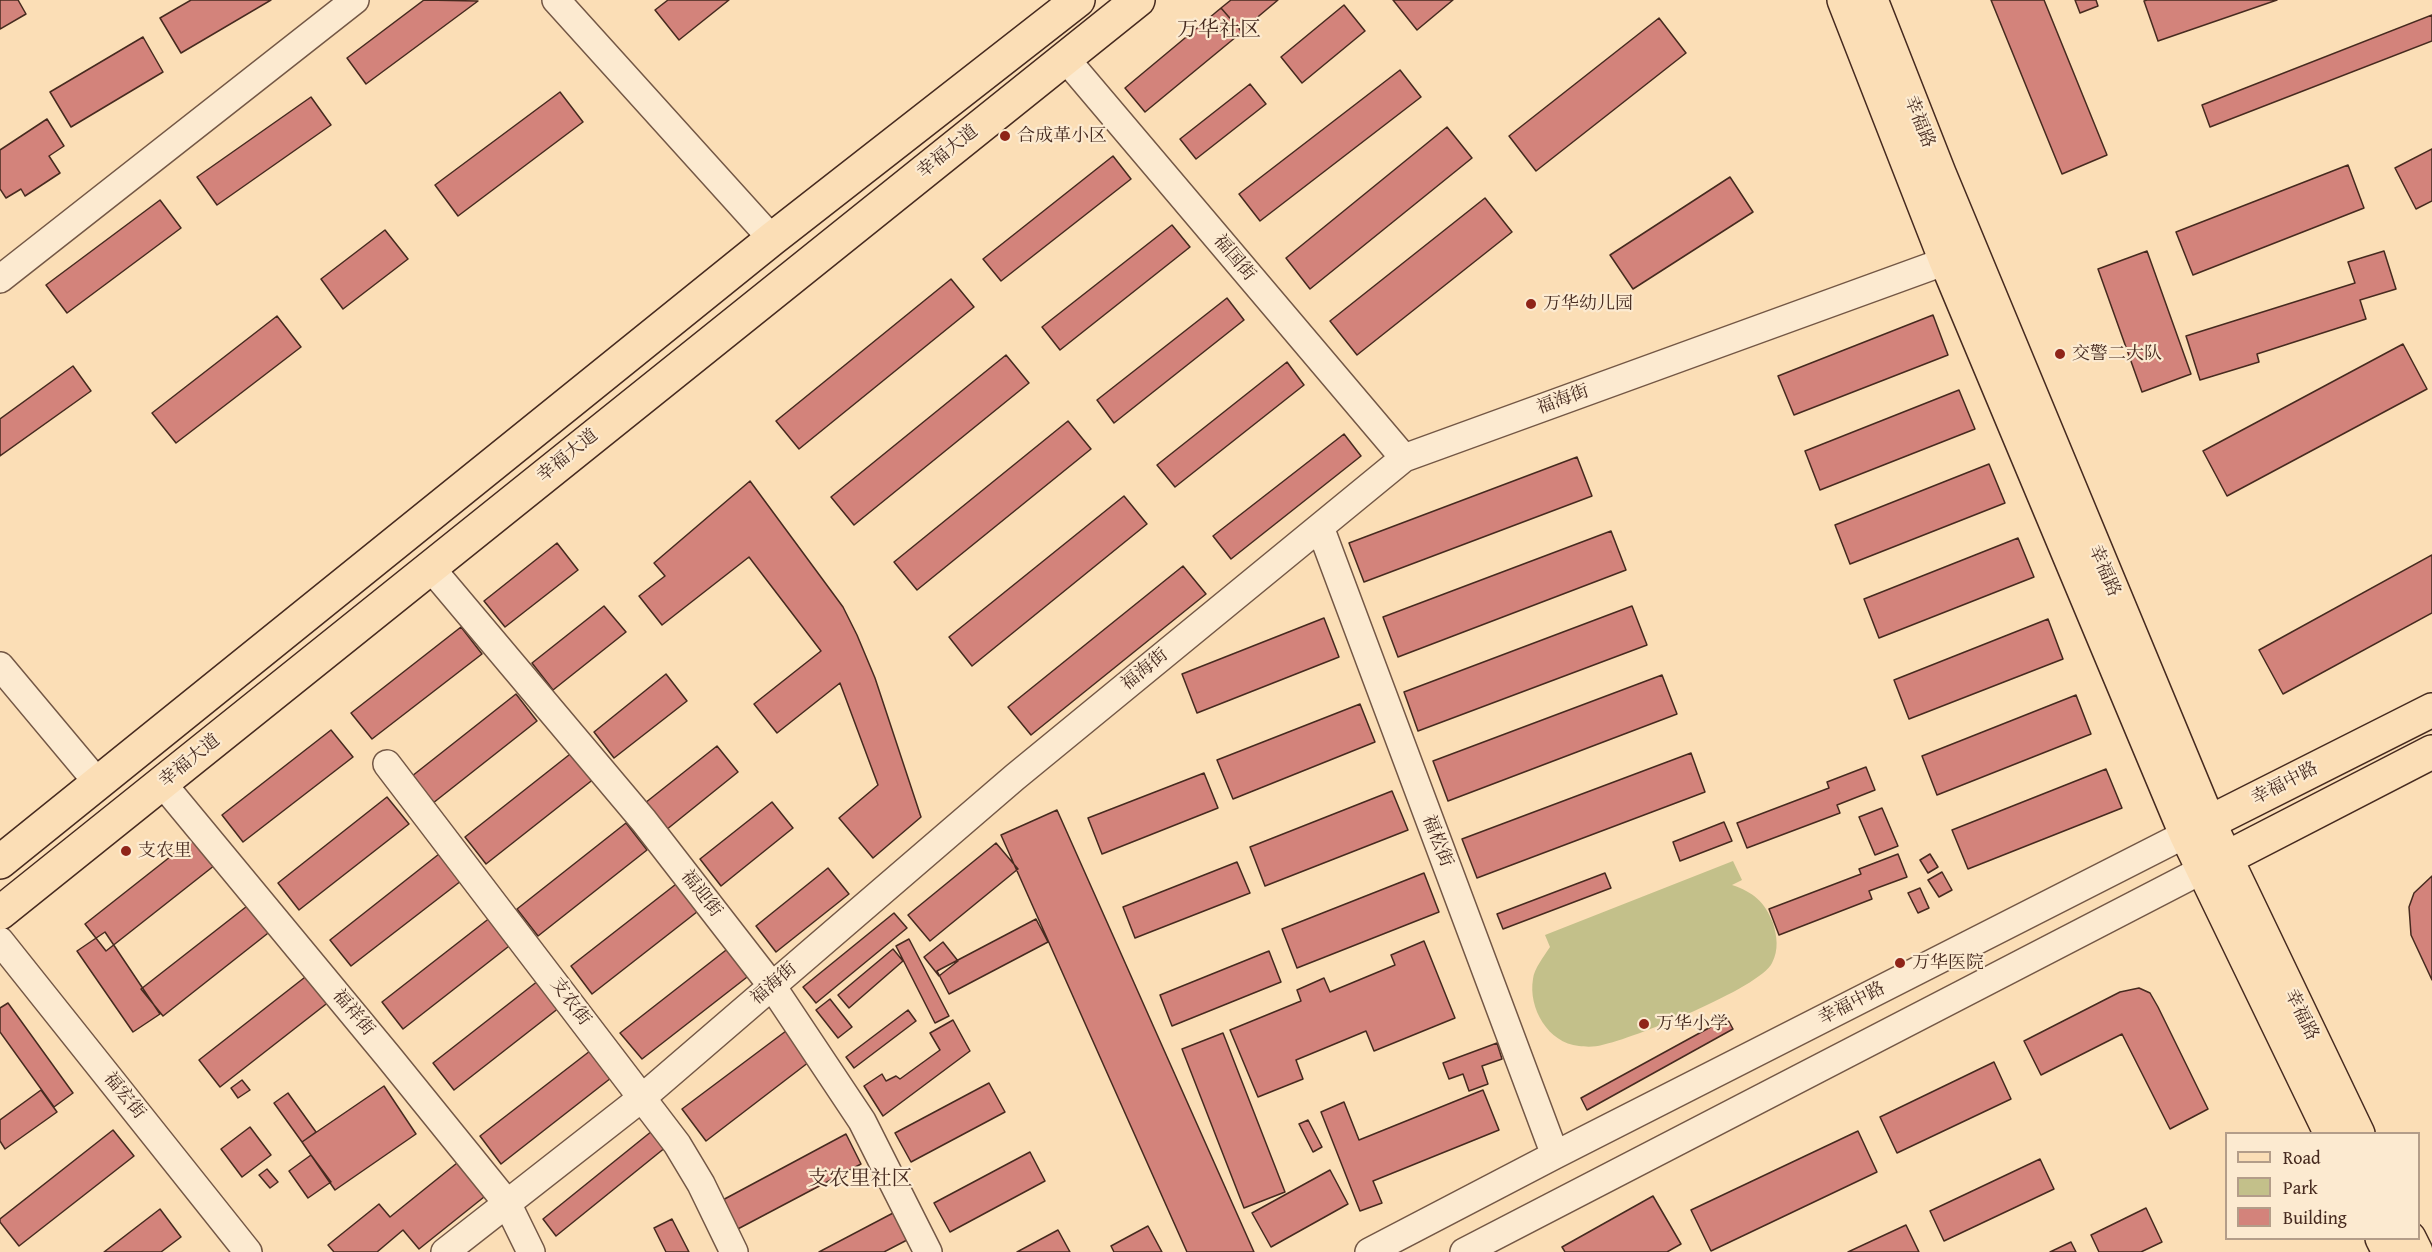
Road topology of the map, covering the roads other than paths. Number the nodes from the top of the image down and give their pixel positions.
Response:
1 (355, 0) edge
2 (555, 0) edge
3 (1078, 0) edge
4 (1138, 0) edge
5 (1844, 0) edge
6 (1871, 0) edge
7 (1065, 58) junction
8 (772, 239) junction
9 (1946, 261) junction
10 (0, 279) edge
11 (1404, 458) junction
12 (1320, 527) junction
13 (430, 567) junction
14 (0, 666) edge
15 (2432, 710) edge
16 (2432, 752) edge
17 (387, 764) dead end
18 (98, 783) junction
19 (162, 783) junction
20 (2197, 828) junction
21 (0, 862) edge
22 (2214, 864) junction
23 (0, 913) edge
24 (0, 941) edge
25 (772, 986) junction
26 (643, 1097) junction
27 (2330, 1132) edge
28 (2357, 1132) edge
29 (1555, 1155) junction
30 (507, 1203) junction
31 (248, 1252) edge
32 (445, 1252) edge
33 (531, 1252) edge
34 (734, 1252) edge
35 (928, 1252) edge
36 (1369, 1252) edge
37 (1464, 1252) edge

1 - 10 street
2 - 8 street
3 - 8 main road
4 - 7 main road, 幸福大道
5 - 9 main road, 幸福路
6 - 20 main road, 幸福路
7 - 11 street, 福国街
7 - 13 main road, 幸福大道
8 - 18 main road
9 - 11 street, 福海街
9 - 20 main road, 幸福路
11 - 12 street, 福海街
12 - 25 street, 福海街
12 - 29 street, 福松街
13 - 19 main road, 幸福大道
13 - 25 street, 福迎街
14 - 18 street
15 - 20 main road, 幸福中路
16 - 22 main road
17 - 26 street, 支农街
18 - 21 main road
19 - 23 main road, 幸福大道
19 - 30 street, 福祥街
20 - 22 main road, 幸福路
20 - 29 street, 幸福中路
22 - 27 main road, 幸福路
22 - 28 main road, 幸福路
22 - 37 street
24 - 31 street, 福宏街
25 - 26 street, 福海街
25 - 35 street, 福迎街
26 - 30 street, 福海街
26 - 34 street, 支农街
29 - 36 street, 幸福中路
30 - 32 street, 福海街
30 - 33 street, 福祥街

